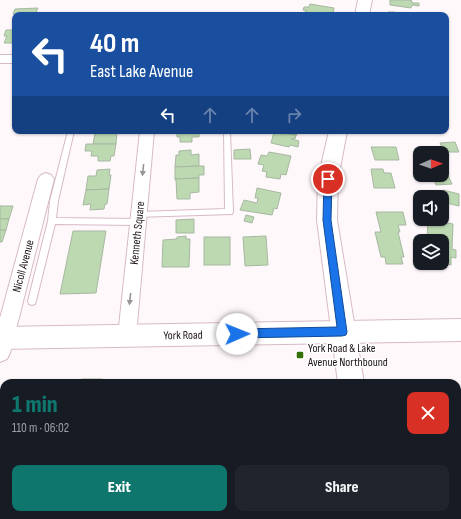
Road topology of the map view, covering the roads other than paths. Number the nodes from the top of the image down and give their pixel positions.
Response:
1 (364, 0) edge
2 (362, 12) edge
3 (0, 59) edge
4 (12, 59) edge
5 (70, 134) edge
6 (147, 134) edge
7 (227, 134) edge
8 (337, 134) edge
9 (46, 179) dead end
10 (138, 218) junction
11 (52, 221) junction
12 (32, 301) dead end
13 (461, 330) edge
14 (342, 332) junction
15 (127, 336) junction
16 (1, 343) edge
17 (350, 379) edge

1 - 2 main road
3 - 4 street
5 - 11 lane
6 -> 10 street, Kenneth Square
7 - 10 lane
8 - 14 main road
9 - 16 street, Nicoll Avenue
10 - 11 lane
10 -> 15 street, Kenneth Square
11 - 12 lane
13 - 14 main road, York Road
14 - 15 main road, York Road
14 - 17 main road
15 - 16 main road, York Road

